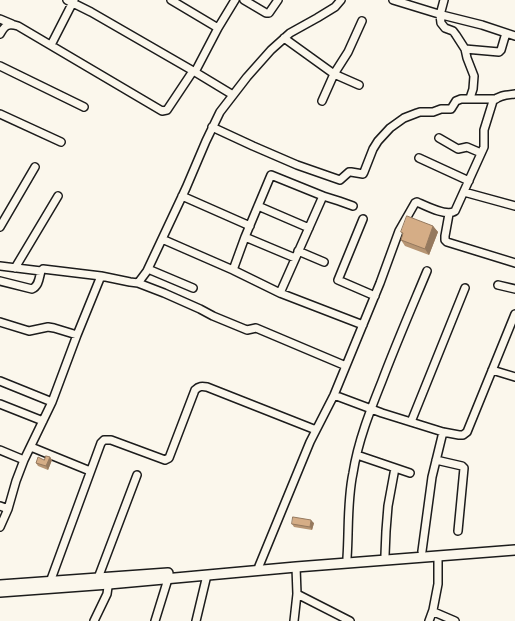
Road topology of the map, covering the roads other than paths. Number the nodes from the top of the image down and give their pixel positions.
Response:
1 (171, 0) edge
2 (235, 0) edge
3 (244, 0) edge
4 (278, 0) edge
5 (341, 0) edge
6 (393, 0) edge
7 (444, 0) edge
8 (71, 1) edge
9 (440, 15) junction
10 (0, 19) edge
11 (362, 21) dead end
12 (12, 24) junction
13 (218, 28) junction
14 (506, 33) junction
15 (0, 34) edge
16 (515, 36) edge
17 (284, 38) junction
18 (51, 45) junction
19 (465, 49) junction
20 (0, 66) edge
21 (194, 72) junction
22 (334, 74) junction
23 (359, 85) dead end
24 (515, 94) edge
25 (232, 95) junction
26 (470, 98) junction
27 (496, 99) junction
28 (322, 101) dead end
29 (84, 107) dead end
30 (0, 114) edge
31 (212, 127) junction
32 (439, 138) dead end
33 (61, 142) dead end
34 (481, 153) junction
35 (419, 158) dead end
36 (35, 167) dead end
37 (469, 181) junction
38 (464, 192) junction
39 (58, 196) dead end
40 (182, 196) junction
41 (322, 196) junction
42 (258, 206) junction
43 (353, 206) dead end
44 (515, 206) edge
45 (449, 214) junction
46 (363, 219) dead end
47 (250, 226) junction
48 (0, 227) edge
49 (309, 228) junction
50 (245, 237) junction
51 (162, 239) junction
52 (297, 255) junction
53 (324, 262) dead end
54 (515, 263) edge
55 (0, 266) edge
56 (15, 268) junction
57 (148, 269) junction
58 (233, 270) junction
59 (40, 271) junction
60 (428, 271) dead end
61 (101, 276) junction
62 (0, 281) edge
63 (138, 283) junction
64 (498, 285) dead end
65 (193, 288) dead end
66 (465, 288) dead end
67 (515, 289) edge
68 (280, 293) junction
69 (375, 296) junction
70 (514, 317) edge
71 (0, 322) edge
72 (363, 325) junction
73 (77, 335) junction
74 (346, 366) junction
75 (492, 370) junction
76 (515, 377) edge
77 (0, 380) edge
78 (334, 395) junction
79 (52, 402) junction
80 (0, 404) edge
81 (371, 409) junction
82 (43, 421) junction
83 (411, 422) junction
84 (316, 430) junction
85 (443, 432) junction
86 (30, 447) junction
87 (0, 450) edge
88 (357, 455) junction
89 (24, 460) junction
90 (436, 460) junction
91 (395, 468) junction
92 (90, 471) junction
93 (410, 473) dead end
94 (137, 475) dead end
95 (0, 506) edge
96 (8, 510) junction
97 (0, 527) edge
98 (458, 531) dead end
99 (515, 543) edge
100 (515, 550) edge
101 (422, 551) junction
102 (385, 555) junction
103 (438, 556) junction
104 (347, 558) junction
105 (260, 566) junction
106 (296, 567) junction
107 (207, 575) junction
108 (98, 578) junction
109 (168, 579) junction
110 (109, 581) junction
111 (50, 582) junction
112 (0, 585) edge
113 (0, 592) edge
114 (297, 594) junction
115 (433, 610) junction
116 (94, 621) edge
117 (156, 621) edge
118 (196, 621) edge
119 (294, 621) edge
120 (350, 621) edge
121 (429, 621) edge
122 (455, 621) edge

1 - 13 street
2 - 13 street
3 - 4 street
5 - 17 street
6 - 9 street
7 - 9 street
8 - 18 street
8 - 21 street
9 - 14 street
9 - 19 street
10 - 12 street
11 - 22 street
12 - 15 street
12 - 18 street
13 - 21 street
14 - 16 street
14 - 19 street
17 - 22 street
17 - 25 street
18 - 21 street
19 - 26 street
20 - 29 street
21 - 25 street
22 - 23 street
22 - 28 street
24 - 27 street
25 - 31 street
26 - 27 street
26 - 31 street
27 - 34 street
30 - 33 street
31 - 40 street
32 - 34 street
34 - 37 street
35 - 37 street
36 - 48 street
37 - 38 street
38 - 44 street
38 - 45 street
39 - 56 street
40 - 47 street
40 - 51 street
41 - 42 street
41 - 43 street
41 - 49 street
42 - 47 street
42 - 49 street
45 - 54 street
45 - 69 street
46 - 69 street
47 - 50 street
49 - 52 street
50 - 52 street
50 - 58 street
51 - 57 street
51 - 58 street
52 - 53 street
52 - 68 street
55 - 56 street
56 - 59 street
57 - 63 street
57 - 65 street
58 - 68 street
59 - 61 street
59 - 62 street
60 - 81 street
61 - 63 street
61 - 73 street
63 - 74 street
64 - 67 street
66 - 83 street
68 - 72 street
69 - 72 street
70 - 75 street
71 - 73 street
72 - 74 street
73 - 79 street
74 - 78 street
75 - 76 street
75 - 85 street
77 - 79 street
78 - 81 street
78 - 84 street
79 - 82 street
80 - 82 street
81 - 83 street
81 - 88 street
82 - 86 street
83 - 85 street
84 - 92 street
84 - 105 street
85 - 90 street
86 - 89 street
86 - 92 street
87 - 89 street
88 - 91 street
88 - 104 street
89 - 96 street
90 - 98 street
90 - 101 street
91 - 93 street
91 - 102 street
92 - 111 street
94 - 108 street
95 - 96 street
96 - 97 street
99 - 101 main road
100 - 103 main road
101 - 102 main road
102 - 104 main road
103 - 106 main road
103 - 115 street
104 - 105 main road
105 - 110 main road
106 - 107 main road
106 - 114 street
107 - 109 main road
107 - 118 street
108 - 110 main road
108 - 111 main road
109 - 110 main road
109 - 117 street
110 - 113 main road
110 - 116 street
111 - 112 main road
114 - 119 street
114 - 120 street
115 - 121 street
115 - 122 street

